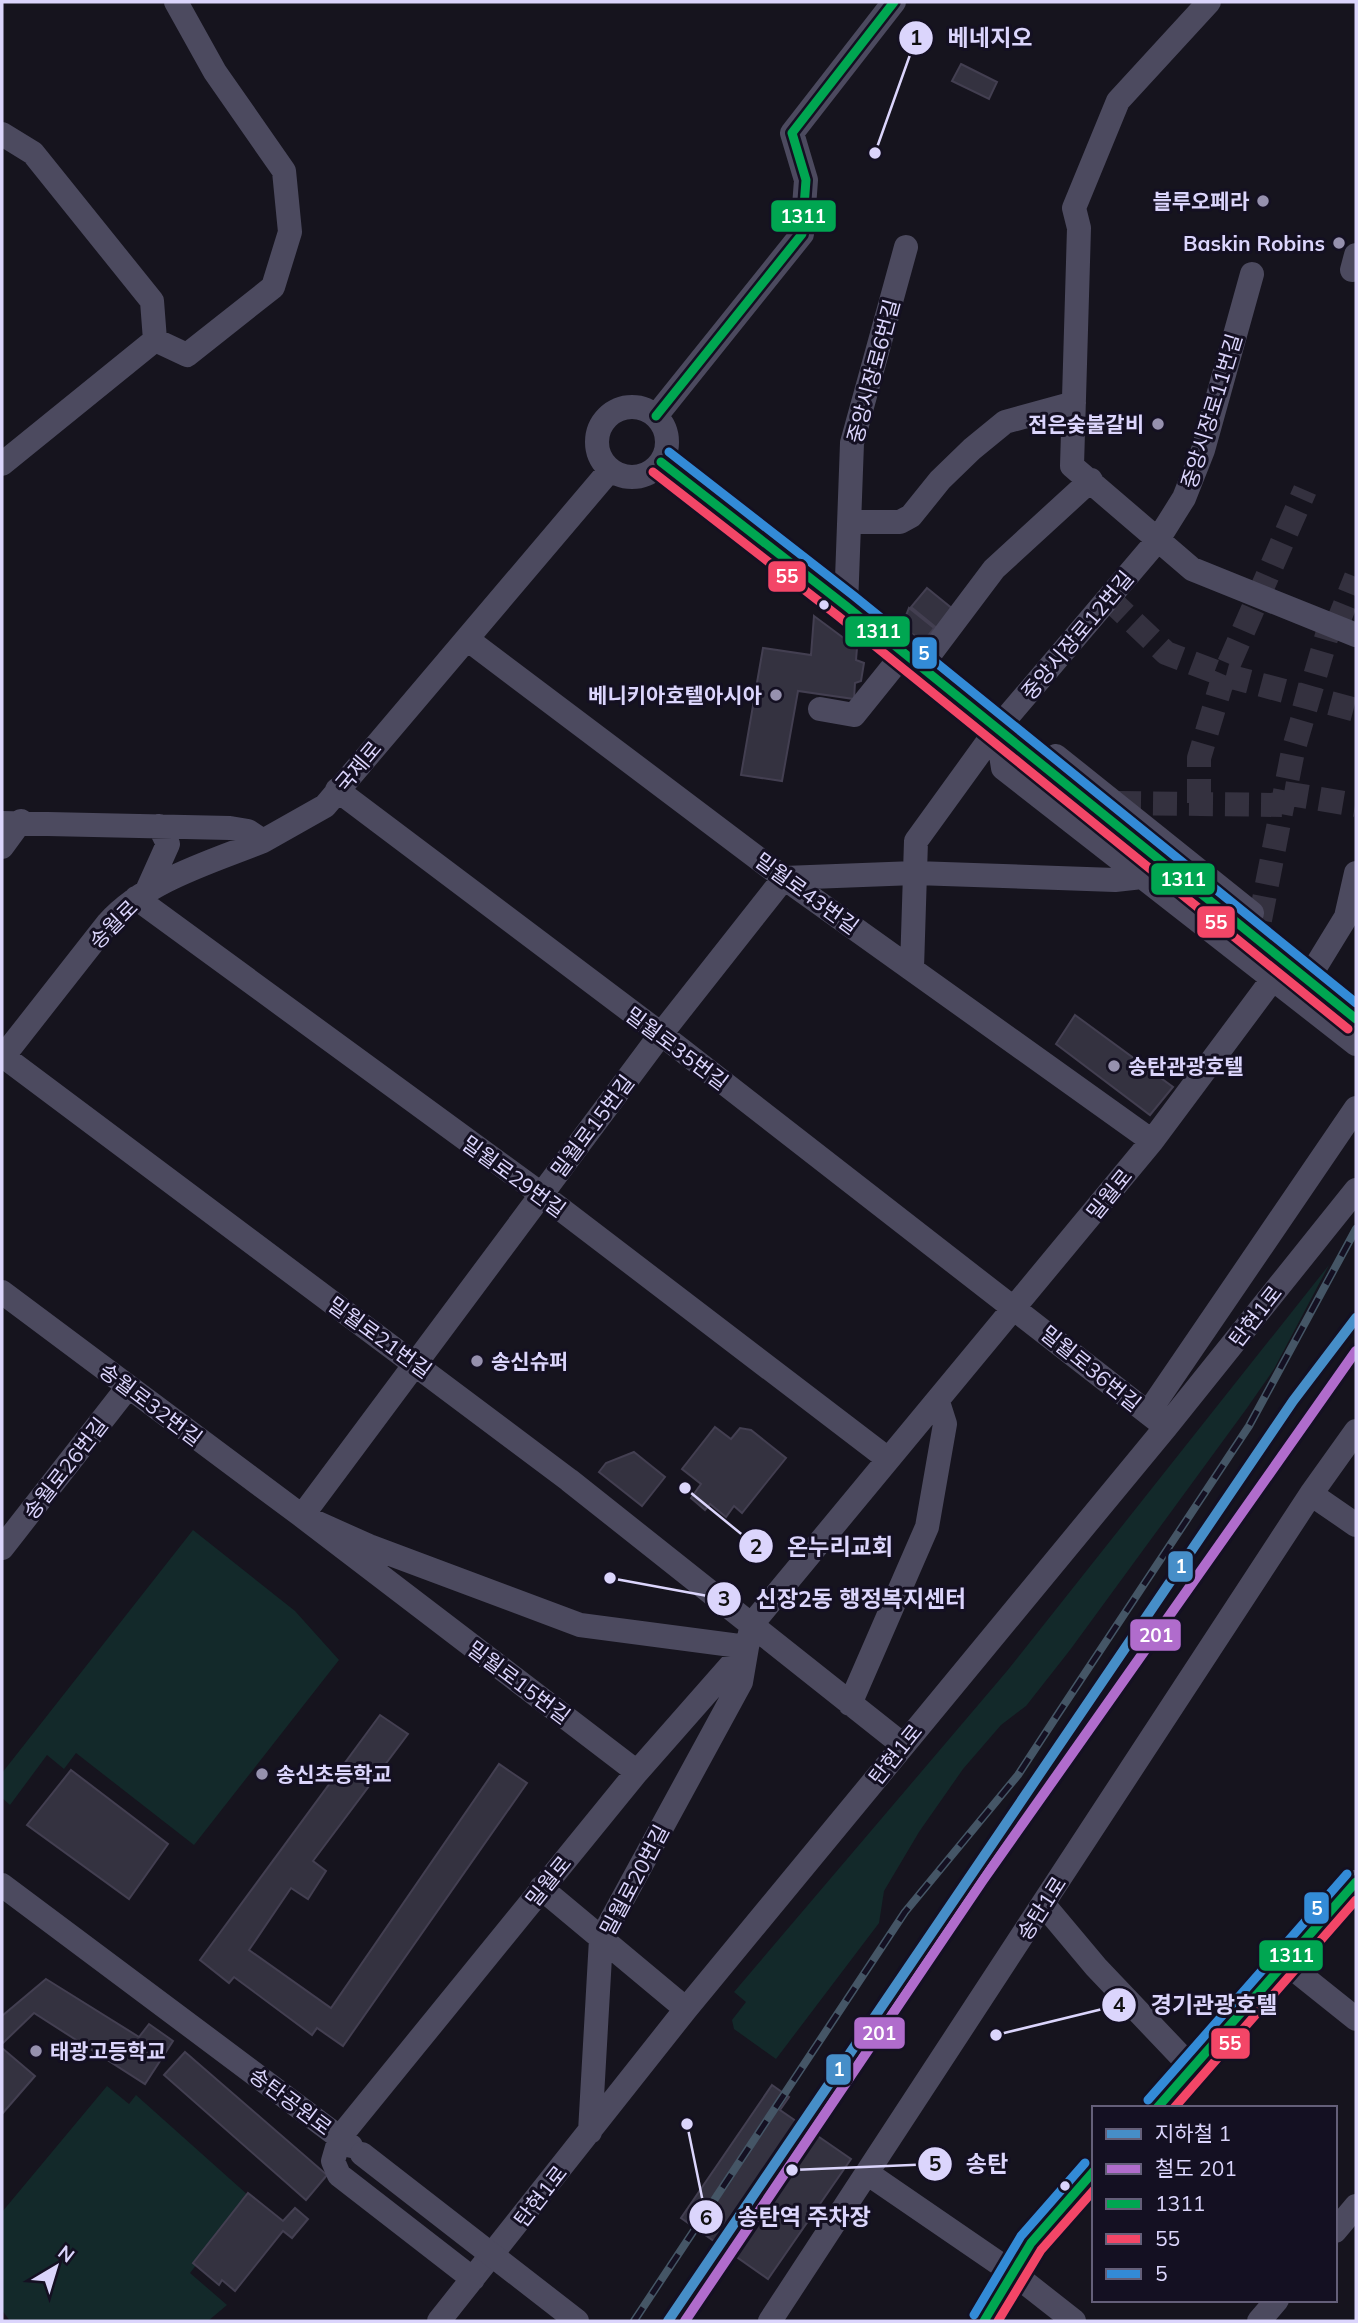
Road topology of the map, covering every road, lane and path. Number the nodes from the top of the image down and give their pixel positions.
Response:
1 (176, 2) edge
2 (894, 2) edge
3 (1209, 2) edge
4 (2, 134) edge
5 (906, 247) dead end
6 (1252, 274) dead end
7 (155, 340) junction
8 (1074, 403) junction
9 (656, 416) junction
10 (661, 462) junction
11 (2, 464) edge
12 (610, 470) junction
13 (1091, 480) junction
14 (850, 522) junction
15 (1157, 541) junction
16 (846, 606) junction
17 (1356, 635) edge
18 (467, 639) junction
19 (912, 660) junction
20 (820, 709) dead end
21 (997, 729) junction
22 (337, 790) junction
23 (11, 822) edge
24 (159, 826) junction
25 (263, 841) junction
26 (2, 847) edge
27 (915, 873) junction
28 (1356, 873) edge
29 (1142, 877) junction
30 (784, 878) junction
31 (141, 895) junction
32 (1315, 967) junction
33 (912, 968) junction
34 (1272, 980) junction
35 (1356, 999) edge
36 (1356, 1019) edge
37 (661, 1034) junction
38 (1356, 1044) edge
39 (3, 1057) edge
40 (1356, 1108) edge
41 (1152, 1141) junction
42 (1356, 1190) edge
43 (541, 1195) junction
44 (2, 1292) edge
45 (1016, 1307) junction
46 (416, 1363) junction
47 (128, 1387) junction
48 (938, 1402) junction
49 (1157, 1420) junction
50 (1356, 1431) edge
51 (888, 1459) junction
52 (1311, 1494) junction
53 (302, 1516) junction
54 (1356, 1525) edge
55 (2, 1548) edge
56 (749, 1636) junction
57 (850, 1704) junction
58 (903, 1745) junction
59 (636, 1772) junction
60 (1356, 1882) edge
61 (541, 1888) junction
62 (4, 1890) edge
63 (1044, 1905) junction
64 (601, 1939) junction
65 (1286, 1963) junction
66 (686, 2009) junction
67 (1356, 2019) edge
68 (1192, 2068) junction
69 (1159, 2106) edge
70 (590, 2132) junction
71 (340, 2137) junction
72 (867, 2173) junction
73 (1092, 2173) edge
74 (1356, 2206) edge
75 (1337, 2229) edge
76 (1013, 2273) junction
77 (473, 2279) junction
78 (1275, 2302) edge
79 (439, 2321) edge
80 (577, 2321) edge
81 (770, 2321) edge
82 (984, 2321) edge
83 (1074, 2321) edge
84 (1259, 2321) edge

1 - 7 street
2 - 9 street
3 - 8 street
4 - 7 street
5 - 14 street, 중앙시장로6번길
6 - 15 street, 중앙시장로11번길
7 - 11 street
8 - 13 street
8 - 14 street
9 - 10 street
9 - 12 street
10 - 12 street
10 - 16 street
12 - 18 street, 국제로
13 - 15 street
13 - 19 street
14 - 16 street, 중앙시장로6번길
15 - 17 street
15 - 21 street, 중앙시장로12번길
16 - 19 street
18 - 22 street, 국제로
18 - 30 street, 밀월로43번길
19 - 20 street
19 - 21 street
21 - 27 street
21 - 29 street
21 - 32 street
21 - 36 street
22 - 25 street, 국제로
22 - 37 street, 밀월로35번길
23 - 24 street
23 - 26 street
24 - 25 street
24 - 31 street
25 - 31 street, 송월로
27 - 29 street
27 - 30 street
27 - 33 street
28 - 32 street
29 - 34 street
30 - 33 street, 밀월로43번길
30 - 37 street, 밀월로15번길
31 - 39 street, 송월로
31 - 43 street, 밀월로29번길
32 - 35 street
33 - 41 street, 밀월로43번길
34 - 38 street
34 - 41 street, 밀월로
37 - 43 street, 밀월로15번길
37 - 45 street, 밀월로35번길
39 - 46 street, 밀월로21번길
40 - 49 street
41 - 45 street, 밀월로
42 - 49 street, 탄현1로
43 - 46 street, 밀월로15번길
43 - 51 street, 밀월로29번길
44 - 47 street, 송월로32번길
45 - 48 street, 밀월로
45 - 49 street, 밀월로36번길
46 - 53 street, 밀월로15번길
46 - 56 street, 밀월로21번길
47 - 53 street, 송월로32번길
47 - 55 street, 송월로26번길
48 - 51 street, 밀월로
48 - 57 street
49 - 58 street, 탄현1로
50 - 52 street, 송탄1로
51 - 56 street, 밀월로
52 - 54 street
52 - 63 street, 송탄1로
53 - 56 street
53 - 59 street, 밀월로15번길
56 - 57 street
56 - 59 street, 밀월로
56 - 64 street, 밀월로20번길
57 - 58 street
58 - 66 street, 탄현1로
59 - 61 street, 밀월로
60 - 65 street
61 - 64 street
61 - 71 street, 밀월로
62 - 71 street, 송탄공원로
63 - 68 street
63 - 72 street, 송탄1로
64 - 66 street
64 - 70 street, 밀월로20번길
65 - 67 street
65 - 68 street
66 - 70 street, 탄현1로
68 - 69 street
70 - 77 street, 탄현1로
71 - 77 street
71 - 80 street, 송탄공원로, bridge
72 - 76 street
72 - 81 street, 송탄1로
73 - 76 street
74 - 75 street
76 - 82 street
76 - 83 street
77 - 79 street, 탄현1로
78 - 84 street

